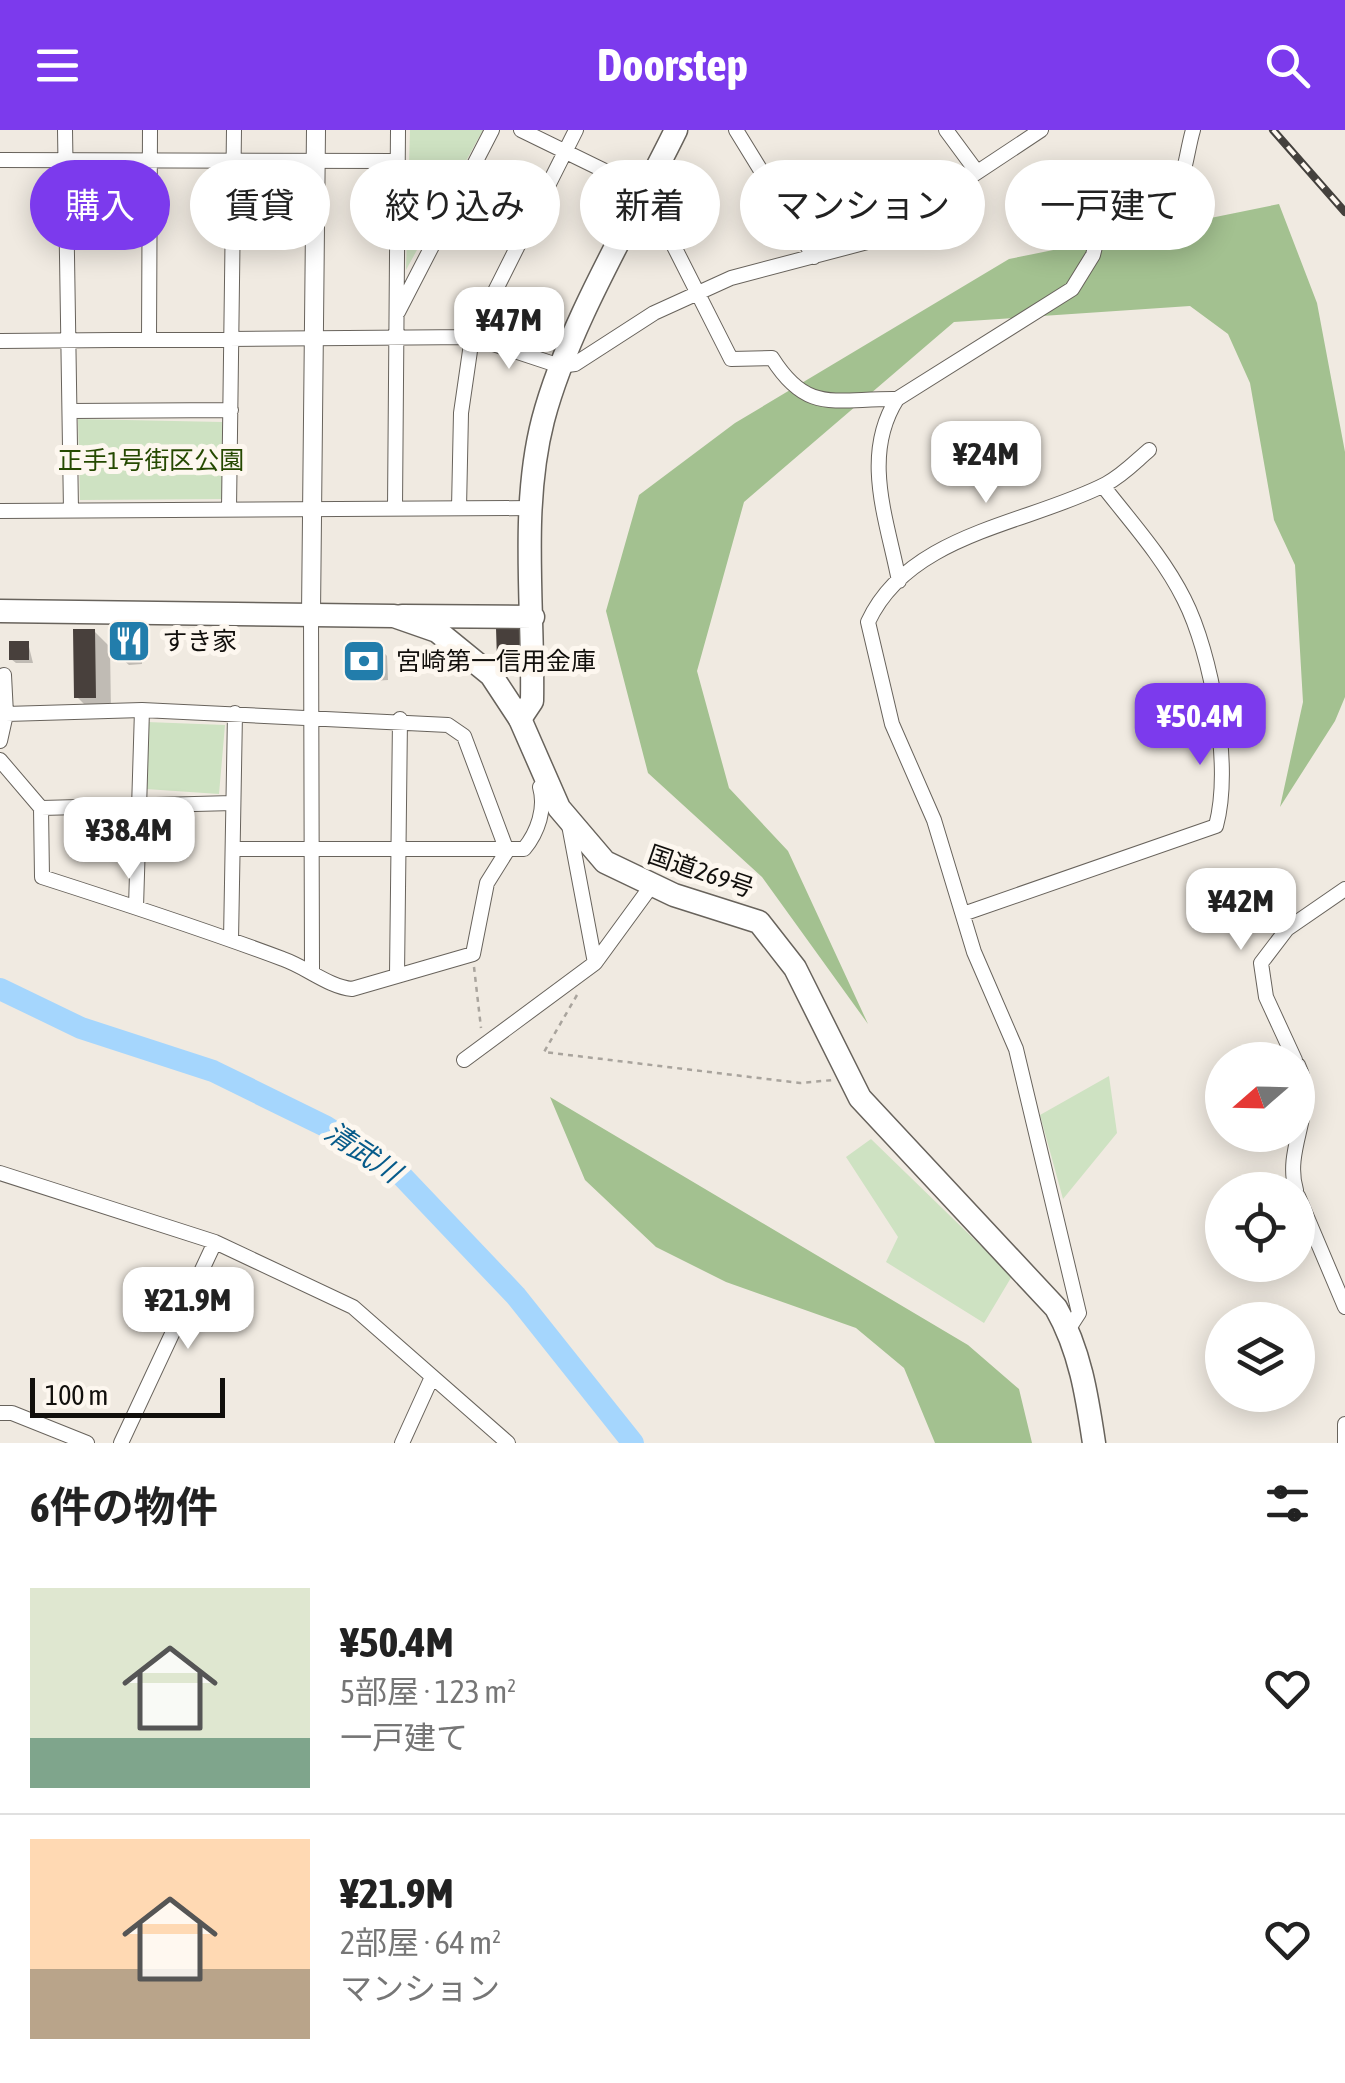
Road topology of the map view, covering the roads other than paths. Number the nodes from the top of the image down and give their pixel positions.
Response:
1 (64, 130) edge
2 (150, 130) edge
3 (234, 130) edge
4 (316, 130) edge
5 (398, 130) edge
6 (492, 130) edge
7 (521, 130) edge
8 (576, 130) edge
9 (676, 130) edge
10 (736, 130) edge
11 (946, 130) edge
12 (1041, 130) edge
13 (1192, 130) edge
14 (565, 152) junction
15 (0, 160) edge
16 (30, 160) edge
17 (65, 160) edge
18 (150, 160) edge
19 (234, 160) edge
20 (316, 160) edge
21 (398, 160) edge
22 (582, 160) edge
23 (661, 160) edge
24 (968, 160) edge
25 (985, 167) edge
26 (66, 250) edge
27 (150, 250) edge
28 (234, 250) edge
29 (315, 250) edge
30 (397, 250) edge
31 (617, 250) edge
32 (678, 250) edge
33 (839, 250) edge
34 (814, 257) junction
35 (700, 291) junction
36 (397, 314) junction
37 (472, 337) junction
38 (314, 338) junction
39 (397, 338) junction
40 (234, 339) junction
41 (0, 340) edge
42 (68, 340) junction
43 (149, 340) junction
44 (560, 366) junction
45 (896, 399) junction
46 (231, 410) junction
47 (70, 411) junction
48 (1149, 450) dead end
49 (1102, 486) junction
50 (312, 508) junction
51 (395, 508) junction
52 (460, 508) junction
53 (532, 508) junction
54 (228, 509) junction
55 (72, 510) junction
56 (0, 511) edge
57 (899, 581) junction
58 (0, 611) edge
59 (310, 614) junction
60 (394, 616) junction
61 (534, 617) junction
62 (0, 676) edge
63 (142, 710) junction
64 (235, 713) junction
65 (6, 714) junction
66 (311, 716) junction
67 (400, 719) junction
68 (520, 720) junction
69 (0, 741) edge
70 (0, 760) edge
71 (233, 803) junction
72 (140, 806) junction
73 (42, 808) junction
74 (568, 820) junction
75 (233, 849) junction
76 (311, 850) junction
77 (400, 850) junction
78 (507, 851) junction
79 (652, 885) junction
80 (1345, 889) edge
81 (136, 907) junction
82 (963, 914) junction
83 (232, 940) junction
84 (595, 963) junction
85 (312, 970) junction
86 (397, 976) junction
87 (1286, 1042) edge
88 (464, 1060) dead end
89 (0, 1173) edge
90 (1315, 1236) edge
91 (215, 1242) junction
92 (1345, 1307) edge
93 (1068, 1330) junction
94 (432, 1378) junction
95 (0, 1413) edge
96 (1345, 1424) edge
97 (87, 1443) edge
98 (122, 1443) edge
99 (402, 1443) edge
100 (508, 1443) edge
101 (1094, 1443) edge
102 (1345, 1443) edge

1 - 17 street
2 - 18 street
3 - 19 street
4 - 20 street
5 - 21 street
6 - 36 street
7 - 14 street
8 - 14 street
9 - 23 main road
10 - 34 street
11 - 24 street
12 - 25 street
13 - 45 street
14 - 22 street
14 - 37 street
15 - 16 street
26 - 42 street
27 - 43 street
28 - 40 street
29 - 38 street
30 - 36 street
31 - 44 main road
32 - 35 street
33 - 34 street
34 - 35 street
35 - 44 street
35 - 45 street
36 - 39 street
37 - 39 street
37 - 44 street
37 - 52 street
38 - 39 street
38 - 40 street
38 - 50 street
39 - 51 street
40 - 43 street
40 - 46 street
41 - 42 street
42 - 43 street
42 - 47 street
44 - 53 main road
45 - 57 street
46 - 47 street
46 - 54 street
47 - 55 street
48 - 49 street
49 - 57 street
49 - 82 street
50 - 51 street
50 - 54 street
50 - 59 street
51 - 52 street
52 - 53 street
53 - 61 main road
54 - 55 street
55 - 56 street
57 - 82 street
58 - 59 main road, 国道269号
59 - 60 main road, 国道269号
59 - 66 street
60 - 61 main road
60 - 68 main road, 国道269号
61 - 68 main road
62 - 65 street
63 - 64 street
63 - 65 street
63 - 72 street
64 - 66 street
64 - 71 street
65 - 69 street
66 - 67 street
66 - 76 street
67 - 77 street
67 - 78 street
68 - 74 main road, 国道269号
68 - 78 street
70 - 73 street
71 - 72 street
71 - 75 street
72 - 73 street
72 - 81 street
73 - 81 street
74 - 79 main road, 国道269号
74 - 84 street
75 - 76 street
75 - 83 street
76 - 77 street
76 - 85 street
77 - 78 street
77 - 86 street
78 - 86 street
79 - 84 street
79 - 93 main road, 国道269号
80 - 87 street
81 - 83 street
82 - 93 street
83 - 85 street
84 - 88 street
85 - 86 street
89 - 91 street
90 - 92 street
91 - 94 street
91 - 98 street
93 - 101 main road, 国道269号
94 - 99 street
94 - 100 street
95 - 97 street
96 - 102 street

